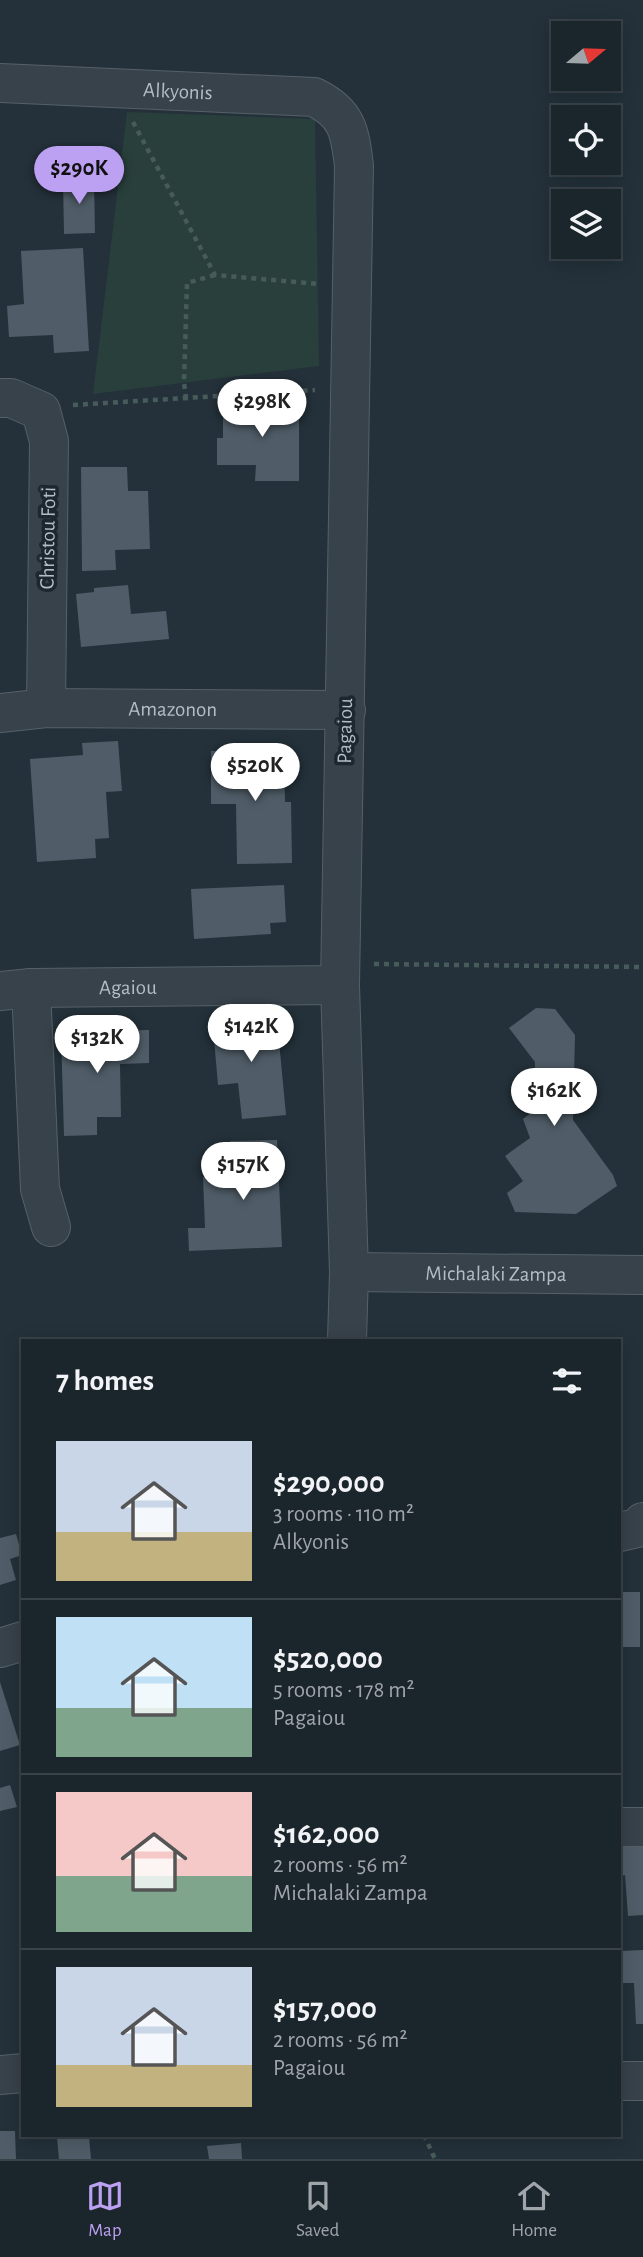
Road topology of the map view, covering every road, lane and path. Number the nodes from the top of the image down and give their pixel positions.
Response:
1 (0, 83) edge
2 (106, 88) junction
3 (345, 122) joint
4 (215, 275) junction
5 (352, 284) junction
6 (350, 387) junction
7 (0, 398) edge
8 (186, 399) junction
9 (41, 411) junction
10 (46, 708) junction
11 (346, 710) junction
12 (0, 713) edge
13 (643, 967) edge
14 (341, 974) junction
15 (16, 990) edge
16 (51, 1227) dead end
17 (349, 1272) junction
18 (643, 1275) edge
19 (347, 1339) edge
20 (643, 1522) edge
21 (621, 1532) edge
22 (21, 1642) edge
23 (0, 1648) edge
24 (621, 1827) edge
25 (643, 1827) edge
26 (21, 2073) edge
27 (0, 2075) edge
28 (621, 2081) edge
29 (643, 2081) edge
30 (425, 2137) edge
31 (435, 2159) edge

1 - 2 street, Alkyonis
2 - 3 street, Alkyonis
2 - 4 path
3 - 5 street, Pagaiou
4 - 5 path
4 - 8 path
5 - 6 street, Pagaiou
6 - 8 path
6 - 11 street, Pagaiou
7 - 9 street
8 - 9 path
9 - 10 street, Christou Foti
10 - 11 street, Amazonon
10 - 12 street, Amazonon
11 - 14 street, Pagaiou
13 - 14 path
14 - 15 street, Agaiou
14 - 17 street, Pagaiou
15 - 16 street
17 - 18 street, Michalaki Zampa
17 - 19 street, Pagaiou
20 - 21 street
22 - 23 street
24 - 25 street
26 - 27 street
28 - 29 street
30 - 31 path

